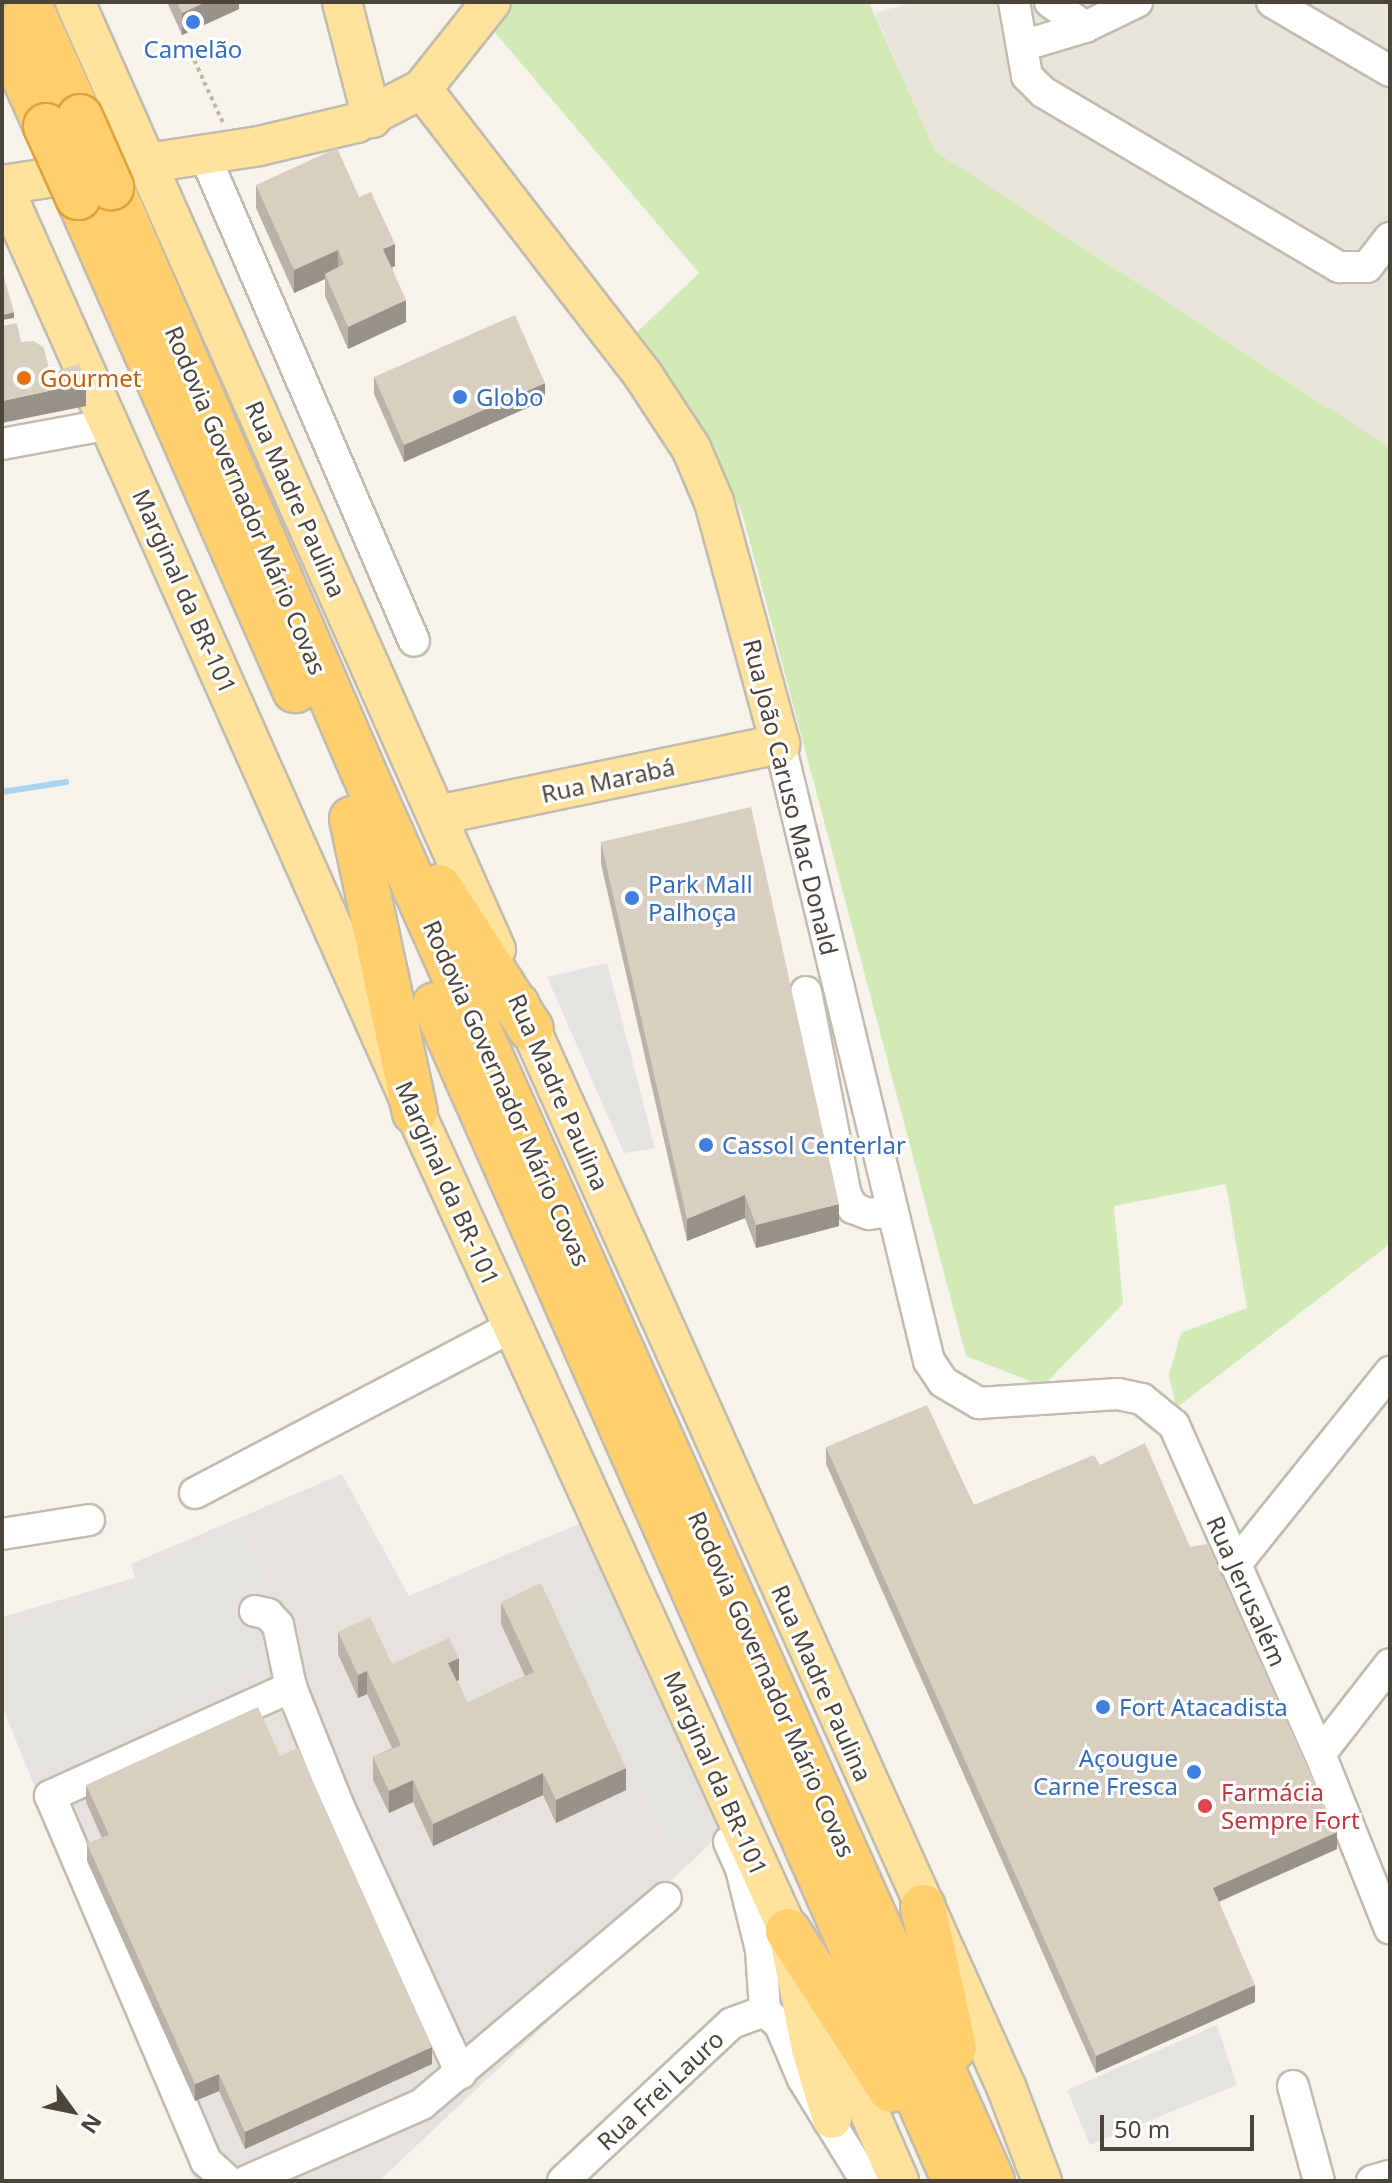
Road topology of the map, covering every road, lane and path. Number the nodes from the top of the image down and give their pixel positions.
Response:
1 (28, 2) edge
2 (75, 2) edge
3 (342, 2) edge
4 (491, 2) edge
5 (1014, 2) edge
6 (1050, 2) edge
7 (1137, 2) edge
8 (1272, 2) edge
9 (1085, 27) junction
10 (2, 28) edge
11 (1022, 46) junction
12 (191, 53) dead end
13 (1390, 71) edge
14 (422, 89) junction
15 (372, 118) junction
16 (63, 121) junction
17 (220, 152) junction
18 (148, 164) junction
19 (2, 185) edge
20 (79, 187) junction
21 (22, 227) junction
22 (1390, 238) edge
23 (110, 424) junction
24 (2, 444) edge
25 (414, 641) dead end
26 (780, 744) junction
27 (364, 773) junction
28 (437, 815) junction
29 (352, 819) junction
30 (806, 992) dead end
31 (531, 1029) junction
32 (415, 1112) junction
33 (891, 1211) junction
34 (513, 1326) junction
35 (1390, 1372) edge
36 (1142, 1399) joint
37 (195, 1493) dead end
38 (89, 1520) dead end
39 (2, 1534) edge
40 (1235, 1565) junction
41 (255, 1611) dead end
42 (1390, 1664) edge
43 (291, 1687) junction
44 (1320, 1754) junction
45 (728, 1841) dead end
46 (666, 1898) dead end
47 (923, 1907) junction
48 (1390, 1929) edge
49 (788, 1931) junction
50 (765, 2011) junction
51 (461, 2073) junction
52 (1293, 2086) dead end
53 (832, 2119) junction
54 (973, 2136) junction
55 (1390, 2176) edge
56 (228, 2181) edge
57 (247, 2181) edge
58 (563, 2181) edge
59 (866, 2181) edge
60 (899, 2181) edge
61 (967, 2181) edge
62 (1042, 2181) edge
63 (1319, 2181) edge
64 (1372, 2181) edge

1 - 16 highway, Rodovia Governador Mário Covas
2 - 18 main road, Rua Madre Paulina
3 - 15 main road
4 - 14 main road
5 - 11 street
6 - 9 street
7 - 9 street
8 - 13 street
9 - 11 street
10 - 16 highway, Rodovia Governador Mário Covas
11 - 22 street
12 - 17 path
14 - 15 main road
14 - 26 main road, Rua João Caruso Mac Donald
15 - 17 main road
16 - 20 highway, Rodovia Governador Mário Covas, bridge
17 - 18 main road
17 - 25 street
18 - 20 main road
18 - 28 main road, Rua Madre Paulina
19 - 20 main road
19 - 21 main road, Marginal da BR-101
20 - 21 main road
20 - 27 highway, Rodovia Governador Mário Covas
20 - 29 highway, Rodovia Governador Mário Covas
21 - 23 main road, Marginal da BR-101
23 - 24 street
23 - 32 main road, Marginal da BR-101
26 - 28 main road, Rua Marabá
26 - 33 street, Rua João Caruso Mac Donald
27 - 31 highway
27 - 54 highway, Rodovia Governador Mário Covas
28 - 31 main road, Rua Madre Paulina
29 - 32 highway
29 - 61 highway, Rodovia Governador Mário Covas
30 - 33 street
31 - 47 main road, Rua Madre Paulina
32 - 34 main road, Marginal da BR-101
33 - 36 street, Rua João Caruso Mac Donald
34 - 37 street
34 - 49 main road, Marginal da BR-101
35 - 40 street
36 - 40 street, Rua Jerusalém
38 - 39 street
40 - 44 street, Rua Jerusalém
41 - 43 street
42 - 44 street
43 - 51 street
43 - 56 street
44 - 48 street, Rua Jerusalém
45 - 50 street
46 - 51 street
47 - 54 highway
47 - 62 main road, Rua Madre Paulina
49 - 53 main road
49 - 60 main road, Marginal da BR-101
49 - 61 highway
50 - 53 street
50 - 58 street, Rua Frei Lauro
51 - 57 street
52 - 63 street
53 - 59 street
54 - 61 highway, Rodovia Governador Mário Covas
55 - 64 street

